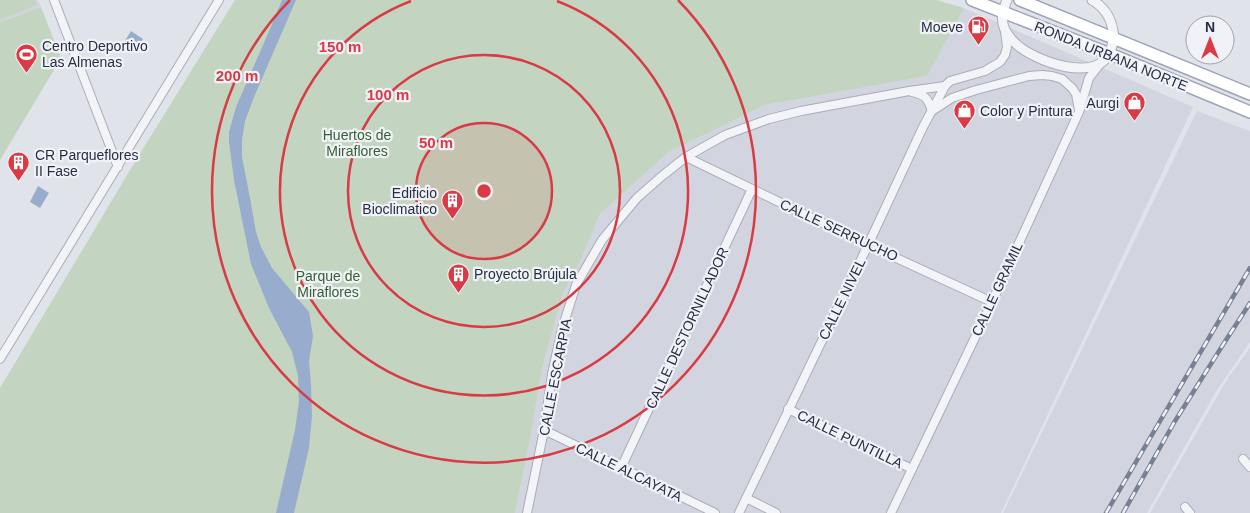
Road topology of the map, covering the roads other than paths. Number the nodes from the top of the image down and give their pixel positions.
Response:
1 (54, 0) edge
2 (219, 0) edge
3 (972, 0) edge
4 (1007, 0) edge
5 (1020, 0) edge
6 (1092, 0) edge
7 (1002, 12) junction
8 (1004, 29) junction
9 (1115, 38) junction
10 (1110, 54) junction
11 (1100, 64) junction
12 (945, 86) junction
13 (909, 91) junction
14 (1250, 94) edge
15 (932, 111) junction
16 (1079, 112) junction
17 (1250, 112) edge
18 (686, 157) junction
19 (118, 167) junction
20 (752, 189) junction
21 (868, 245) junction
22 (992, 302) junction
23 (0, 359) edge
24 (788, 409) junction
25 (544, 430) junction
26 (1243, 459) dead end
27 (1250, 467) edge
28 (621, 468) junction
29 (912, 469) junction
30 (746, 498) junction
31 (527, 513) edge
32 (715, 513) edge
33 (738, 513) edge
34 (776, 513) edge
35 (891, 513) edge

1 - 19 street
2 - 19 street
3 - 7 main road, RONDA URBANA NORTE
4 - 7 street
5 - 9 main road, RONDA URBANA NORTE
6 - 9 street
7 - 8 street
7 - 10 main road, RONDA URBANA NORTE
8 - 11 street
8 - 12 street, CALLE ESCARPIA
9 - 10 street
9 - 14 main road, RONDA URBANA NORTE
10 - 11 street
10 - 17 main road, RONDA URBANA NORTE
11 - 16 street, CALLE GRAMIL
12 - 13 street, CALLE ESCARPIA
12 - 15 street, CALLE NIVEL
13 - 15 street
13 - 18 street, CALLE ESCARPIA
15 - 16 street
15 - 21 street, CALLE NIVEL
16 - 22 street, CALLE GRAMIL
18 - 20 street, CALLE SERRUCHO
18 - 25 street, CALLE ESCARPIA
19 - 23 street
20 - 21 street, CALLE SERRUCHO
20 - 28 street, CALLE DESTORNILLADOR
21 - 22 street, CALLE SERRUCHO
21 - 24 street, CALLE NIVEL
22 - 29 street, CALLE GRAMIL
24 - 29 street, CALLE PUNTILLA
24 - 30 street, CALLE NIVEL
25 - 28 street, CALLE ALCAYATA
25 - 31 street, CALLE ESCARPIA
26 - 27 street
28 - 32 street, CALLE ALCAYATA
29 - 35 street, CALLE GRAMIL
30 - 33 street, CALLE NIVEL
30 - 34 street

